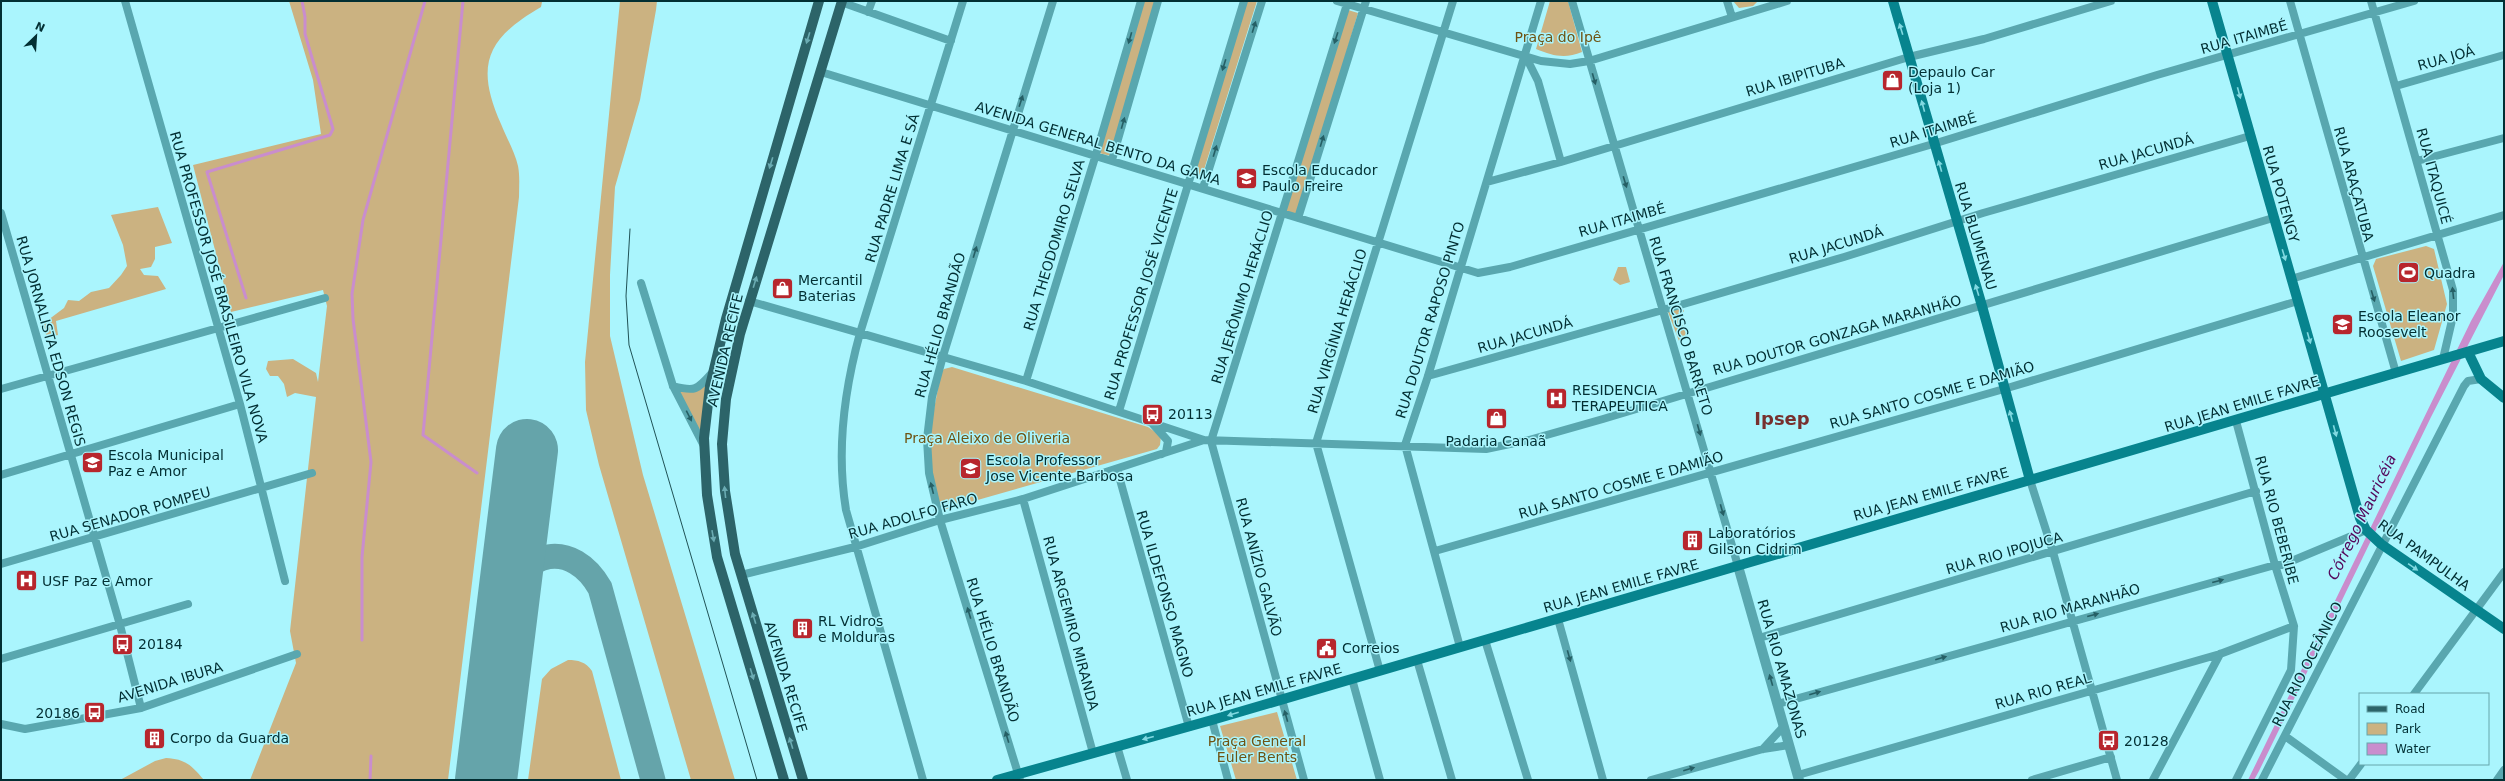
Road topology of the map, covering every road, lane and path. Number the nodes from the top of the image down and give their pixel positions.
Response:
1 (125, 1) edge
2 (819, 1) edge
3 (872, 1) edge
4 (963, 1) edge
5 (1053, 1) edge
6 (1140, 1) edge
7 (1158, 1) edge
8 (1244, 1) edge
9 (1262, 1) edge
10 (1337, 1) edge
11 (1366, 1) edge
12 (1453, 1) edge
13 (1541, 1) edge
14 (1572, 1) edge
15 (1727, 1) edge
16 (1787, 1) edge
17 (1893, 1) edge
18 (2111, 1) edge
19 (2212, 1) edge
20 (2290, 1) edge
21 (2371, 1) edge
22 (2414, 1) edge
23 (841, 2) edge
24 (1348, 3) edge
25 (1765, 4) edge
26 (1364, 10) junction
27 (868, 12) junction
28 (2374, 12) junction
29 (1732, 17) junction
30 (1443, 34) junction
31 (2300, 34) junction
32 (951, 41) junction
33 (2504, 54) edge
34 (2228, 56) junction
35 (1526, 57) junction
36 (1909, 57) junction
37 (1589, 61) junction
38 (821, 72) junction
39 (2396, 86) junction
40 (930, 107) junction
41 (1012, 130) junction
42 (2250, 136) junction
43 (2504, 138) edge
44 (1933, 144) junction
45 (1614, 145) junction
46 (1096, 156) junction
47 (1112, 160) junction
48 (2417, 161) junction
49 (1561, 162) junction
50 (1487, 182) junction
51 (1187, 184) junction
52 (1203, 188) junction
53 (1, 213) edge
54 (1281, 213) junction
55 (2504, 214) edge
56 (1298, 218) junction
57 (2273, 218) junction
58 (1956, 221) junction
59 (1639, 229) junction
60 (2437, 235) junction
61 (1378, 243) junction
62 (2361, 258) junction
63 (1459, 269) junction
64 (2291, 279) junction
65 (641, 283) dead end
66 (325, 298) dead end
67 (749, 301) junction
68 (2298, 301) junction
69 (1982, 306) junction
70 (1664, 310) junction
71 (217, 327) junction
72 (860, 332) junction
73 (2504, 341) edge
74 (2463, 353) junction
75 (943, 356) junction
76 (2443, 358) junction
77 (712, 373) junction
78 (2396, 373) junction
79 (1428, 376) junction
80 (48, 377) junction
81 (2482, 379) junction
82 (1026, 381) junction
83 (673, 386) junction
84 (1, 389) edge
85 (2004, 389) junction
86 (1688, 392) junction
87 (2325, 394) junction
88 (2504, 398) edge
89 (240, 404) junction
90 (1119, 411) junction
91 (1149, 420) junction
92 (2236, 421) junction
93 (1208, 441) junction
94 (1316, 443) junction
95 (1405, 445) junction
96 (705, 447) junction
97 (70, 454) junction
98 (1161, 454) junction
99 (1117, 469) junction
100 (312, 473) dead end
101 (1711, 473) junction
102 (1, 475) edge
103 (2030, 480) junction
104 (262, 489) junction
105 (2256, 491) junction
106 (1023, 499) junction
107 (940, 520) junction
108 (2366, 530) junction
109 (94, 538) junction
110 (2379, 542) junction
111 (855, 547) junction
112 (1435, 551) junction
113 (2053, 552) junction
114 (1, 564) edge
115 (2275, 565) junction
116 (1738, 566) junction
117 (2504, 572) edge
118 (742, 575) junction
119 (285, 581) dead end
120 (188, 604) dead end
121 (2476, 611) junction
122 (1558, 618) junction
123 (2071, 621) junction
124 (120, 625) junction
125 (2294, 626) junction
126 (2504, 629) edge
127 (1759, 638) junction
128 (1485, 640) junction
129 (1460, 647) junction
130 (297, 654) dead end
131 (2220, 654) junction
132 (1, 659) edge
133 (1417, 660) junction
134 (1380, 671) junction
135 (1352, 679) junction
136 (2092, 690) junction
137 (2415, 693) edge
138 (1281, 700) junction
139 (1778, 704) junction
140 (141, 708) junction
141 (1212, 720) junction
142 (1, 724) edge
143 (1784, 726) junction
144 (1188, 727) junction
145 (2285, 736) junction
146 (1789, 744) junction
147 (1117, 746) junction
148 (1763, 749) junction
149 (1093, 753) junction
150 (2111, 757) junction
151 (2360, 765) edge
152 (2504, 770) edge
153 (1019, 777) edge
154 (1799, 778) edge
155 (784, 780) edge
156 (803, 780) edge
157 (923, 780) edge
158 (998, 780) edge
159 (1127, 780) edge
160 (1228, 780) edge
161 (1304, 780) edge
162 (1380, 780) edge
163 (1452, 780) edge
164 (1528, 780) edge
165 (1603, 780) edge
166 (1651, 780) edge
167 (2032, 780) edge
168 (2118, 780) edge
169 (2153, 780) edge
170 (2236, 780) edge
171 (2262, 780) edge
172 (2346, 780) edge
173 (2349, 780) edge
174 (2496, 780) edge

1 - 71 street, RUA PROFESSOR JOSÉ BRASILEIRO VILA NOVA
2 -> 77 main road, AVENIDA RECIFE
3 - 27 street
4 - 32 street, RUA PADRE LIMA E SÁ
41 -> 5 street, RUA HÉLIO BRANDÃO
6 -> 46 street, RUA THEODOMIRO SELVA
47 -> 7 street
8 -> 51 street, RUA PROFESSOR JOSÉ VICENTE
52 -> 9 street
10 - 24 street
11 - 26 street
12 - 30 street, RUA VIRGÍNIA HERÁCLIO
13 - 35 street, RUA DOUTOR RAPOSO PINTO
14 - 37 street, RUA FRANCISCO BARRETO
15 - 29 street
16 - 25 street
36 -> 17 main road, RUA BLUMENAU
18 - 36 street, RUA IBIPITUBA
19 - 34 main road, RUA POTENGY
20 - 31 street, RUA ARAÇATUBA
21 - 28 street, RUA ITAQUICÉ
22 - 28 street, RUA ITAIMBÉ
23 - 27 street
23 - 38 main road, AVENIDA RECIFE
24 - 26 street
24 -> 54 street, RUA JERÔNIMO HERÁCLIO
25 - 29 street
26 - 30 street
56 -> 26 street
27 - 32 street
28 - 31 street, RUA ITAIMBÉ
28 - 39 street, RUA ITAQUICÉ
29 - 37 street
30 - 35 street
30 - 61 street, RUA VIRGÍNIA HERÁCLIO
31 - 34 street, RUA ITAIMBÉ
31 - 62 street, RUA ARAÇATUBA
32 - 40 street, RUA PADRE LIMA E SÁ
33 - 39 street, RUA JOÁ
34 -> 42 main road, RUA POTENGY
34 - 44 street, RUA ITAIMBÉ
35 - 37 street
35 - 49 street
35 - 50 street, RUA DOUTOR RAPOSO PINTO
44 -> 36 main road, RUA BLUMENAU
36 - 45 street, RUA IBIPITUBA
37 -> 45 street, RUA FRANCISCO BARRETO
38 - 40 street, AVENIDA GENERAL BENTO DA GAMA
67 -> 38 main road, AVENIDA RECIFE
39 - 48 street, RUA ITAQUICÉ
40 - 41 street, AVENIDA GENERAL BENTO DA GAMA
40 - 72 street, RUA PADRE LIMA E SÁ
41 - 46 street, AVENIDA GENERAL BENTO DA GAMA
75 -> 41 street, RUA HÉLIO BRANDÃO
42 - 57 main road, RUA POTENGY
42 - 58 street, RUA JACUNDÁ
43 - 48 street
58 -> 44 main road, RUA BLUMENAU
44 - 59 street, RUA ITAIMBÉ
45 - 49 street, RUA IBIPITUBA
45 -> 59 street, RUA FRANCISCO BARRETO
46 - 47 street, AVENIDA GENERAL BENTO DA GAMA
46 - 82 street, RUA THEODOMIRO SELVA
47 - 51 street, AVENIDA GENERAL BENTO DA GAMA
48 - 60 street, RUA ITAQUICÉ
49 - 50 street, RUA IBIPITUBA
50 - 63 street, RUA DOUTOR RAPOSO PINTO
51 - 52 street, AVENIDA GENERAL BENTO DA GAMA
51 - 90 street, RUA PROFESSOR JOSÉ VICENTE
52 - 54 street, AVENIDA GENERAL BENTO DA GAMA
53 - 80 street, RUA JORNALISTA EDSON REGIS
54 - 56 street, AVENIDA GENERAL BENTO DA GAMA
54 - 93 street, RUA JERÔNIMO HERÁCLIO
55 - 60 street
56 - 61 street, AVENIDA GENERAL BENTO DA GAMA
57 -> 64 main road, RUA POTENGY
57 - 69 street, RUA DOUTOR GONZAGA MARANHÃO
69 -> 58 main road, RUA BLUMENAU
58 - 70 street, RUA JACUNDÁ
59 - 63 street, RUA ITAIMBÉ
59 - 70 street, RUA FRANCISCO BARRETO
60 - 62 street
76 -> 60 street, RUA ITAQUICÉ
61 - 63 street, AVENIDA GENERAL BENTO DA GAMA
61 - 94 street, RUA VIRGÍNIA HERÁCLIO
62 - 64 street
62 -> 78 street, RUA ARAÇATUBA
63 - 79 street, RUA DOUTOR RAPOSO PINTO
64 - 68 main road, RUA POTENGY
65 - 83 street
66 - 71 street
67 - 72 street
118 -> 67 main road, AVENIDA RECIFE
68 - 85 street, RUA SANTO COSME E DAMIÃO
68 -> 87 main road, RUA POTENGY
69 - 85 main road, RUA BLUMENAU
69 - 86 street, RUA DOUTOR GONZAGA MARANHÃO
70 - 79 street, RUA JACUNDÁ
70 - 86 street, RUA FRANCISCO BARRETO
71 - 80 street
71 - 89 street, RUA PROFESSOR JOSÉ BRASILEIRO VILA NOVA
72 - 75 street
72 - 111 street, RUA PADRE LIMA E SÁ
73 - 74 main road, RUA JEAN EMILE FAVRE
74 - 76 main road, RUA JEAN EMILE FAVRE
74 - 81 main road
75 - 82 street
107 -> 75 street, RUA HÉLIO BRANDÃO
76 - 78 main road, RUA JEAN EMILE FAVRE
77 - 83 street
77 - 96 main road, AVENIDA RECIFE
78 - 87 main road, RUA JEAN EMILE FAVRE
79 - 95 street, RUA DOUTOR RAPOSO PINTO
80 - 84 street
80 - 97 street, RUA JORNALISTA EDSON REGIS
81 - 88 main road
81 - 110 street, RUA RIO OCEÂNICO
82 - 90 street
83 -> 96 street
85 - 101 street, RUA SANTO COSME E DAMIÃO
103 -> 85 main road, RUA BLUMENAU
86 - 95 street, RUA DOUTOR GONZAGA MARANHÃO
86 -> 101 street, RUA FRANCISCO BARRETO
87 - 92 main road, RUA JEAN EMILE FAVRE
87 -> 108 main road, RUA PAMPULHA
89 - 97 street
89 - 104 street, RUA PROFESSOR JOSÉ BRASILEIRO VILA NOVA
90 - 91 street
91 - 93 street
91 - 98 street
92 - 103 main road, RUA JEAN EMILE FAVRE
92 - 105 street, RUA RIO BEBERIBE
93 - 94 street, RUA DOUTOR GONZAGA MARANHÃO
93 - 98 street, RUA ADOLFO FARO
93 - 138 street, RUA ANÍZIO GALVÃO
94 - 95 street, RUA DOUTOR GONZAGA MARANHÃO
94 - 134 street
95 - 112 street
96 -> 155 main road, AVENIDA RECIFE
97 - 102 street
97 - 109 street, RUA JORNALISTA EDSON REGIS
98 - 99 street, RUA ADOLFO FARO
99 - 106 street, RUA ADOLFO FARO
99 - 144 street, RUA ILDEFONSO MAGNO
100 - 104 street, RUA SENADOR POMPEU
101 - 112 street, RUA SANTO COSME E DAMIÃO
101 -> 116 street, RUA FRANCISCO BARRETO
103 - 113 street
103 - 116 main road, RUA JEAN EMILE FAVRE
104 - 109 street, RUA SENADOR POMPEU
104 - 119 street, RUA PROFESSOR JOSÉ BRASILEIRO VILA NOVA
105 - 113 street, RUA RIO IPOJUCA
105 - 115 street, RUA RIO BEBERIBE
106 - 107 street, RUA ADOLFO FARO
106 - 149 street, RUA ARGEMIRO MIRANDA
107 - 111 street, RUA ADOLFO FARO
153 -> 107 street, RUA HÉLIO BRANDÃO
108 - 110 main road, RUA PAMPULHA
108 - 115 street, RUA RIO MARANHÃO
109 - 114 street, RUA SENADOR POMPEU
109 - 124 street, RUA JORNALISTA EDSON REGIS
110 -> 121 main road, RUA PAMPULHA
110 - 145 street, RUA RIO OCEÂNICO
111 - 118 street, RUA ADOLFO FARO
111 - 157 street, RUA PADRE LIMA E SÁ
112 - 129 street
113 - 123 street
113 - 127 street, RUA RIO IPOJUCA
123 -> 115 street, RUA RIO MARANHÃO
115 - 125 street, RUA RIO BEBERIBE
116 - 122 main road, RUA JEAN EMILE FAVRE
116 - 127 street, RUA RIO AMAZONAS
117 - 121 street
156 -> 118 main road, AVENIDA RECIFE
120 - 124 street
121 - 126 main road, RUA PAMPULHA
121 - 137 street
122 - 128 main road, RUA JEAN EMILE FAVRE
122 -> 165 street
123 - 136 street
139 -> 123 street, RUA RIO MARANHÃO
124 - 132 street
124 - 140 street, RUA JORNALISTA EDSON REGIS
125 - 131 street, RUA RIO REAL
125 - 170 street, RUA RIO OCEÂNICO
139 -> 127 street, RUA RIO AMAZONAS
128 - 129 main road, RUA JEAN EMILE FAVRE
128 - 164 street
129 - 133 main road, RUA JEAN EMILE FAVRE
130 - 140 street, AVENIDA IBURA
131 - 136 street, RUA RIO REAL
131 - 169 street
133 - 134 main road, RUA JEAN EMILE FAVRE
133 - 163 street
134 - 135 main road, RUA JEAN EMILE FAVRE
135 - 138 main road, RUA JEAN EMILE FAVRE
135 - 162 street
136 - 150 street
136 - 154 street, RUA RIO REAL
138 -> 141 main road, RUA JEAN EMILE FAVRE
161 -> 138 street, RUA ANÍZIO GALVÃO
139 - 143 street, RUA RIO AMAZONAS
140 - 142 street, AVENIDA IBURA
141 - 144 main road, RUA JEAN EMILE FAVRE
141 - 160 street
143 - 146 street, RUA RIO AMAZONAS
143 - 148 street
144 -> 147 main road, RUA JEAN EMILE FAVRE
145 - 171 street, RUA RIO OCEÂNICO
145 - 172 street
146 - 148 street
146 - 154 street, RUA RIO AMAZONAS
147 - 149 main road, RUA JEAN EMILE FAVRE
147 - 159 street
166 -> 148 street
149 - 153 main road, RUA JEAN EMILE FAVRE
150 - 167 street
150 - 168 street
151 - 173 street
152 - 174 street
153 - 158 main road, RUA JEAN EMILE FAVRE

